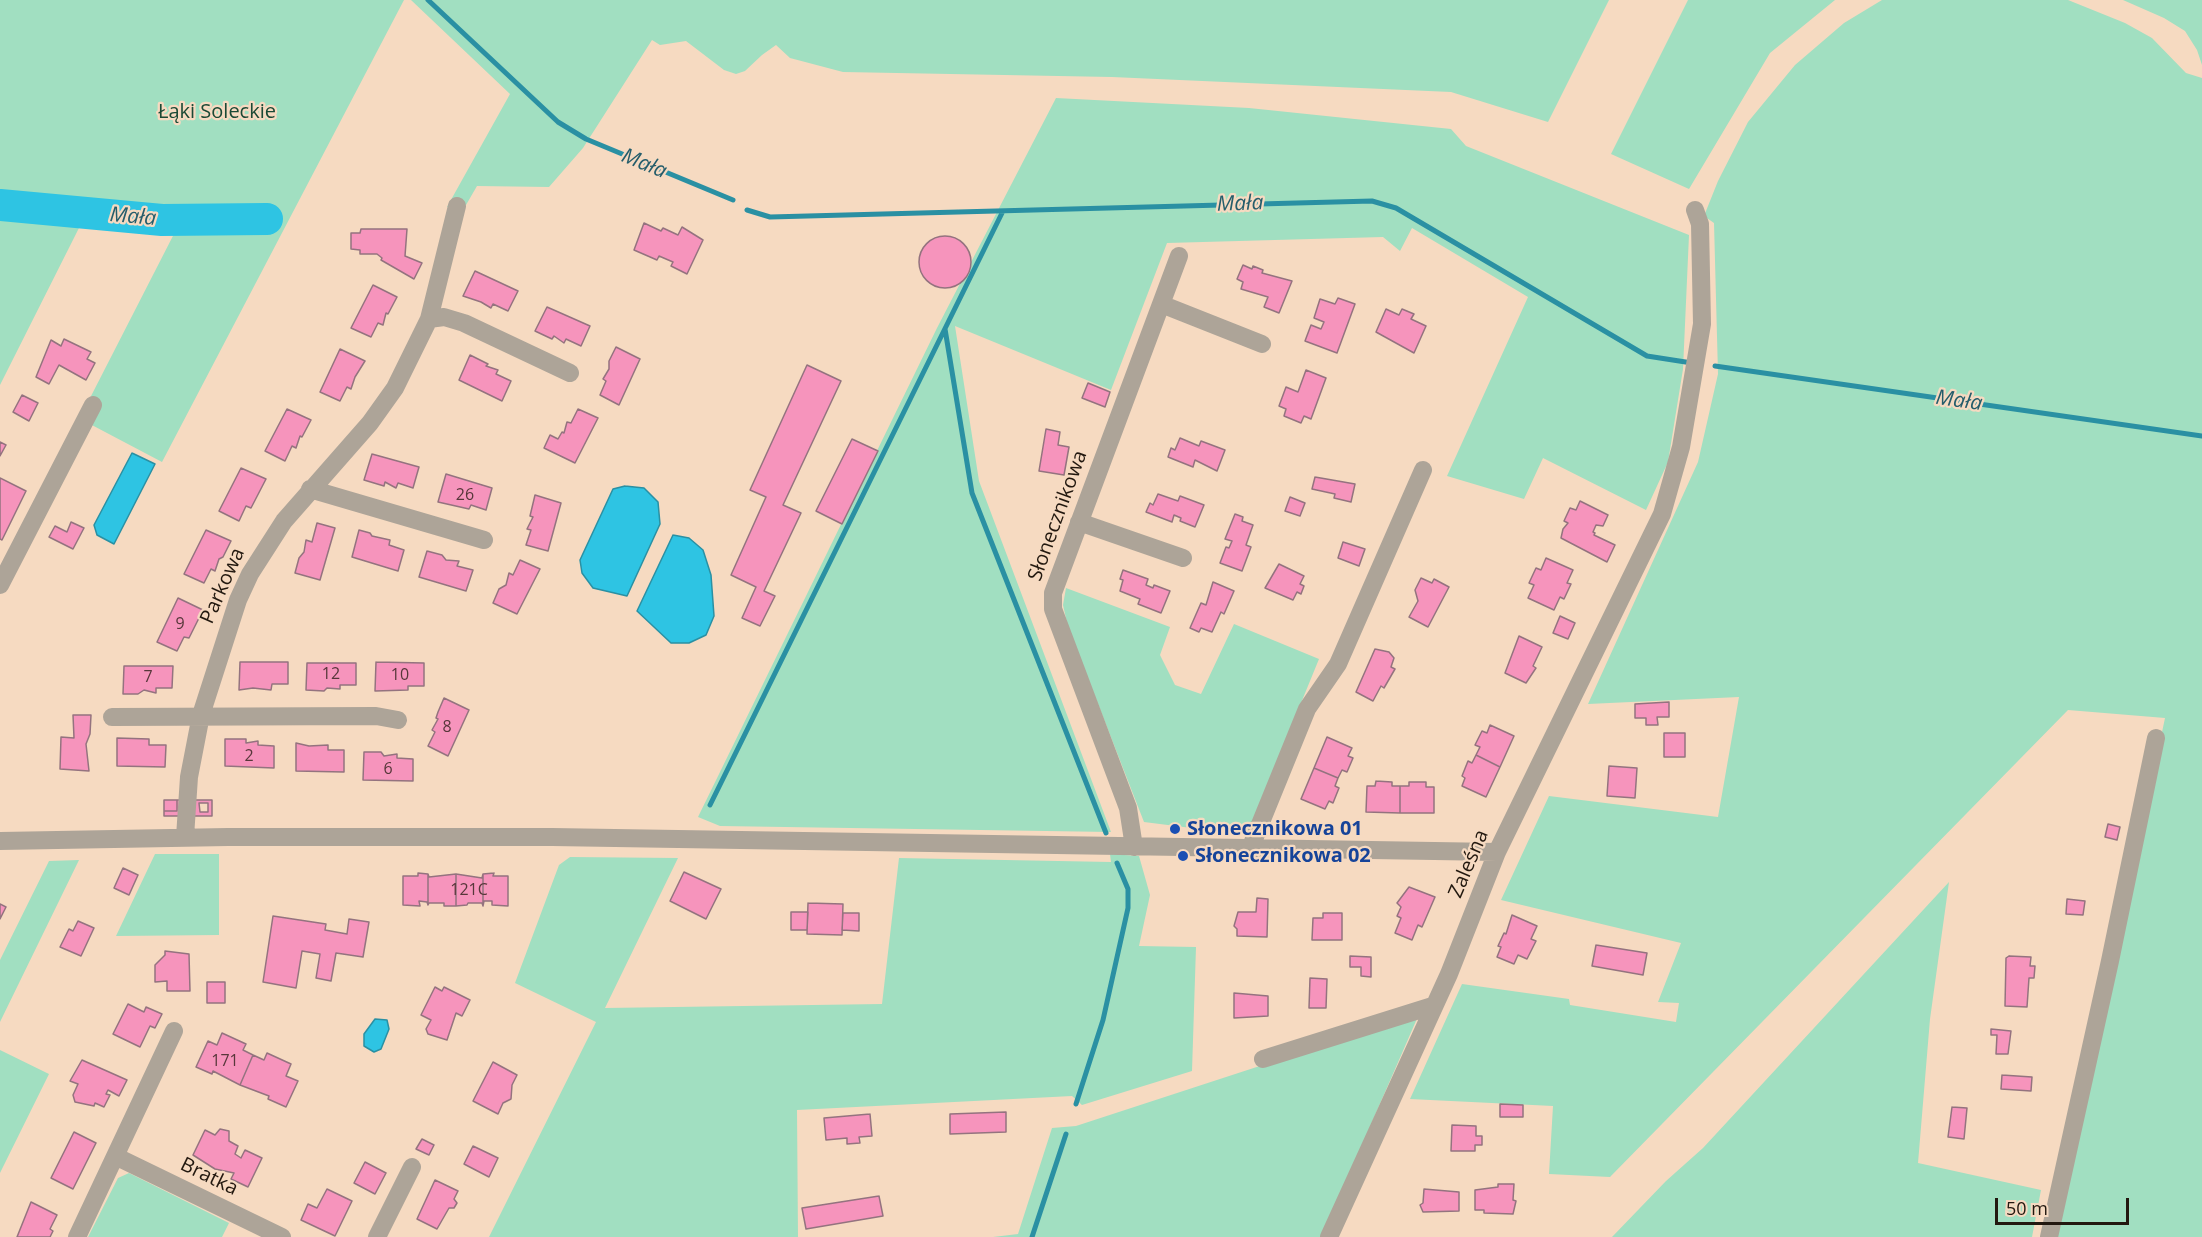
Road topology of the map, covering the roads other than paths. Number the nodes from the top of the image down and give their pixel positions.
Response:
1 (457, 206) dead end
2 (1695, 210) dead end
3 (1179, 256) dead end
4 (1161, 304) junction
5 (429, 319) junction
6 (1262, 344) dead end
7 (570, 373) dead end
8 (93, 405) dead end
9 (1423, 470) dead end
10 (310, 489) junction
11 (1079, 522) junction
12 (484, 540) dead end
13 (1183, 558) dead end
14 (0, 585) edge
15 (201, 715) junction
16 (112, 717) dead end
17 (398, 720) dead end
18 (2156, 738) dead end
19 (185, 837) junction
20 (0, 841) edge
21 (1134, 847) junction
22 (1250, 849) junction
23 (1497, 852) junction
24 (1432, 1006) junction
25 (174, 1030) dead end
26 (1263, 1059) dead end
27 (117, 1157) junction
28 (411, 1167) dead end
29 (77, 1237) edge
30 (282, 1237) edge
31 (377, 1237) edge
32 (1329, 1237) edge
33 (2049, 1237) edge

1 - 5 street, Parkowa
2 - 23 street, Zaleśna
3 - 4 street, Słonecznikowa
4 - 6 street
4 - 11 street, Słonecznikowa
5 - 7 street
5 - 10 street, Parkowa
8 - 14 street
9 - 22 street
10 - 12 street
10 - 15 street, Parkowa
11 - 13 street
11 - 21 street, Słonecznikowa
15 - 16 street
15 - 17 street
15 - 19 street, Parkowa
18 - 33 street
19 - 20 street
19 - 21 street
21 - 22 street
22 - 23 street
23 - 24 street, Zaleśna
24 - 26 street
24 - 32 street, Zaleśna
25 - 27 street
27 - 29 street
27 - 30 street, Bratka
28 - 31 street

